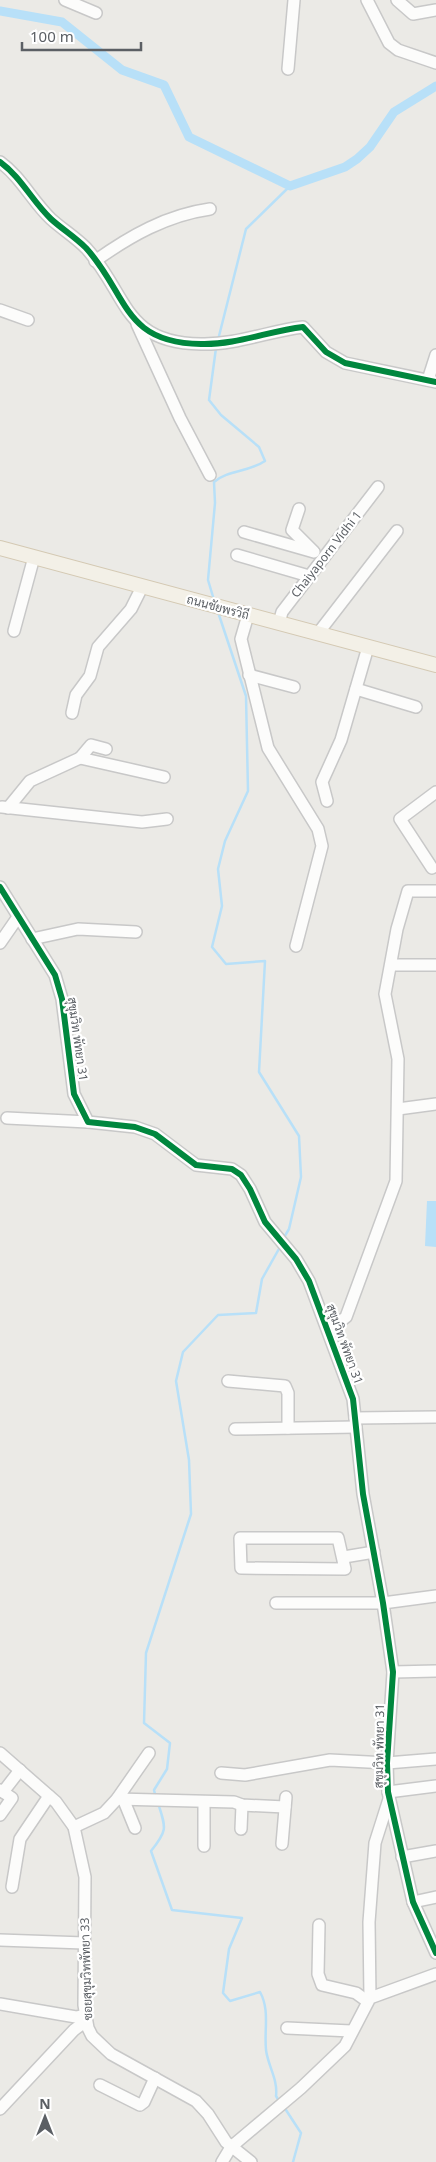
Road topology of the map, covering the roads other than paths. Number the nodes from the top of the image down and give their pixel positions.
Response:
1 (65, 0) edge
2 (294, 0) edge
3 (367, 0) edge
4 (396, 0) edge
5 (436, 10) edge
6 (96, 13) dead end
7 (436, 63) edge
8 (288, 69) dead end
9 (1, 165) edge
10 (210, 209) dead end
11 (95, 260) junction
12 (0, 310) edge
13 (28, 320) dead end
14 (137, 324) junction
15 (436, 355) edge
16 (432, 381) edge
17 (210, 475) dead end
18 (378, 487) dead end
19 (299, 509) dead end
20 (398, 531) dead end
21 (244, 532) dead end
22 (0, 548) edge
23 (237, 555) dead end
24 (318, 556) junction
25 (34, 557) junction
26 (309, 576) junction
27 (142, 587) junction
28 (248, 615) junction
29 (279, 623) junction
30 (14, 631) dead end
31 (318, 632) junction
32 (368, 646) junction
33 (436, 665) edge
34 (249, 675) junction
35 (294, 688) dead end
36 (356, 689) junction
37 (416, 706) dead end
38 (72, 713) dead end
39 (106, 749) dead end
40 (80, 758) junction
41 (164, 777) dead end
42 (436, 792) edge
43 (327, 801) dead end
44 (4, 808) edge
45 (167, 819) dead end
46 (432, 868) dead end
47 (0, 887) edge
48 (436, 891) edge
49 (18, 917) junction
50 (136, 932) dead end
51 (32, 939) junction
52 (0, 943) edge
53 (296, 946) dead end
54 (391, 965) junction
55 (436, 965) edge
56 (436, 1104) edge
57 (398, 1110) junction
58 (7, 1118) dead end
59 (88, 1122) junction
60 (329, 1330) junction
61 (228, 1381) dead end
62 (436, 1416) edge
63 (356, 1423) junction
64 (288, 1428) junction
65 (235, 1429) dead end
66 (374, 1552) junction
67 (344, 1557) junction
68 (436, 1596) edge
69 (276, 1603) dead end
70 (383, 1603) junction
71 (436, 1670) edge
72 (392, 1672) junction
73 (0, 1753) edge
74 (149, 1753) dead end
75 (436, 1759) edge
76 (387, 1763) junction
77 (20, 1770) junction
78 (221, 1773) dead end
79 (436, 1786) edge
80 (1, 1791) edge
81 (389, 1795) junction
82 (49, 1796) junction
83 (120, 1800) junction
84 (204, 1802) junction
85 (242, 1805) junction
86 (0, 1815) edge
87 (74, 1827) junction
88 (135, 1828) dead end
89 (241, 1829) dead end
90 (282, 1844) dead end
91 (204, 1846) dead end
92 (436, 1851) edge
93 (402, 1857) junction
94 (12, 1887) dead end
95 (436, 1897) edge
96 (413, 1902) junction
97 (319, 1925) dead end
98 (0, 1940) edge
99 (84, 1943) junction
100 (436, 1953) edge
101 (436, 1974) edge
102 (369, 1999) junction
103 (0, 2004) edge
104 (86, 2018) junction
105 (287, 2028) dead end
106 (352, 2031) junction
107 (155, 2078) junction
108 (100, 2085) dead end
109 (0, 2108) edge
110 (231, 2147) junction
111 (222, 2162) edge
112 (250, 2162) edge

1 - 6 street
2 - 8 street
3 - 7 street
4 - 5 street
9 - 11 street
10 - 11 street
11 - 14 street
12 - 13 street
14 - 16 street
14 - 17 street
15 - 16 street
18 - 24 street, Chaiyaporn Vidhi 1
19 - 24 street
20 - 31 street
21 - 24 street
22 - 25 main road, ถนนชัยพรวิถี
23 - 26 street
24 - 26 street, Chaiyaporn Vidhi 1
25 - 27 main road, ถนนชัยพรวิถี
25 - 30 street
26 - 29 street, Chaiyaporn Vidhi 1
27 - 28 main road, ถนนชัยพรวิถี
27 - 38 street
28 - 29 main road, ถนนชัยพรวิถี
28 - 34 street
29 - 31 main road, ถนนชัยพรวิถี
31 - 32 main road, ถนนชัยพรวิถี
32 - 33 main road, ถนนชัยพรวิถี
32 - 36 street
34 - 35 street
34 - 53 street
36 - 37 street
36 - 43 street
39 - 40 street
40 - 41 street
40 - 44 street
42 - 46 street
44 - 45 street
47 - 49 street, สุขุมวิท พัทยา 31
48 - 54 street
49 - 51 street, สุขุมวิท พัทยา 31
49 - 52 street
50 - 51 street
51 - 59 street, สุขุมวิท พัทยา 31
54 - 55 street
54 - 57 street
56 - 57 street
57 - 60 street
58 - 59 street
59 - 60 street, สุขุมวิท พัทยา 31
60 - 63 street, สุขุมวิท พัทยา 31
61 - 64 street
62 - 63 street
63 - 64 street
63 - 66 street, สุขุมวิท พัทยา 31
64 - 65 street
66 - 67 street
66 - 70 street, สุขุมวิท พัทยา 31
67 - 67 street
68 - 70 street
69 - 70 street
70 - 72 street, สุขุมวิท พัทยา 31
71 - 72 street
72 - 76 street, สุขุมวิท พัทยา 31
73 - 77 street, ซอยสุขุมวิทพัทยา 33
74 - 83 street
75 - 76 street
76 - 78 street
76 - 81 street, สุขุมวิท พัทยา 31
77 - 80 street
77 - 82 street, ซอยสุขุมวิทพัทยา 33
79 - 81 street
80 - 86 street
81 - 93 street, สุขุมวิท พัทยา 31
81 - 102 street
82 - 87 street, ซอยสุขุมวิทพัทยา 33
82 - 94 street
83 - 84 street
83 - 87 street
83 - 88 street
84 - 85 street
84 - 91 street
85 - 89 street
85 - 90 street
87 - 99 street, ซอยสุขุมวิทพัทยา 33
92 - 93 street
93 - 96 street, สุขุมวิท พัทยา 31
95 - 96 street
96 - 100 street, สุขุมวิท พัทยา 31
97 - 102 street
98 - 99 street
99 - 104 street, ซอยสุขุมวิทพัทยา 33
101 - 102 street
102 - 106 street
103 - 104 street
104 - 107 street, ซอยสุขุมวิทพัทยา 33
104 - 109 street
105 - 106 street
106 - 110 street
107 - 108 street
107 - 110 street, ซอยสุขุมวิทพัทยา 33
110 - 111 street
110 - 112 street, ซอยสุขุมวิทพัทยา 33

